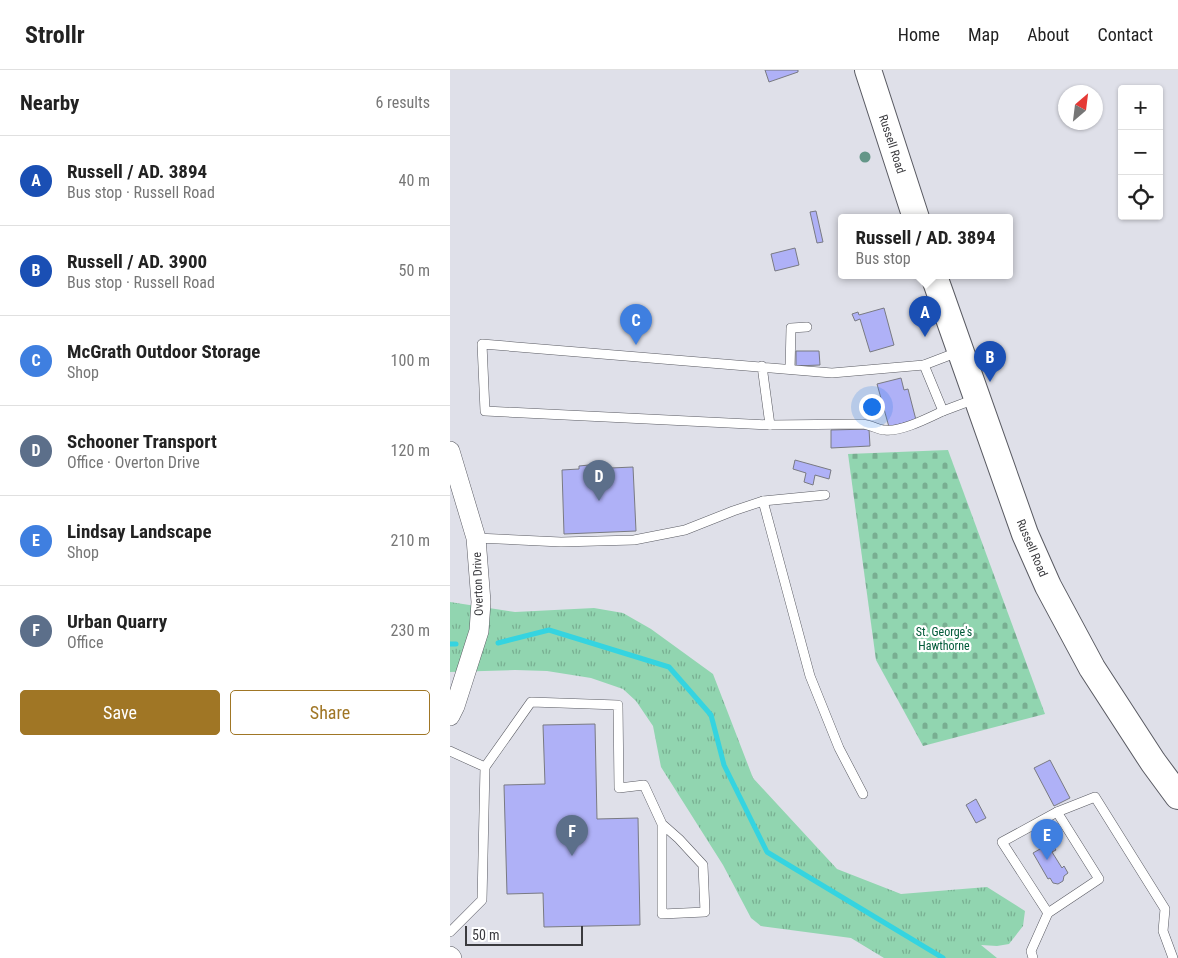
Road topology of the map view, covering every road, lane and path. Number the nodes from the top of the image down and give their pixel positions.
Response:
1 (868, 70) edge
2 (915, 214) edge
3 (935, 279) edge
4 (807, 327) dead end
5 (961, 351) junction
6 (924, 365) junction
7 (762, 366) junction
8 (790, 369) junction
9 (977, 398) junction
10 (943, 411) junction
11 (770, 425) junction
12 (450, 451) edge
13 (825, 495) dead end
14 (763, 501) junction
15 (476, 538) junction
16 (450, 716) edge
17 (450, 751) edge
18 (485, 767) junction
19 (863, 794) dead end
20 (1178, 796) edge
21 (1057, 812) junction
22 (662, 824) junction
23 (1048, 913) junction
24 (450, 932) edge
25 (1033, 958) edge
26 (1172, 958) edge

1 - 2 main road, Russell Road
3 - 5 main road, Russell Road
4 - 8 lane
5 - 6 lane
5 - 9 main road, Russell Road
6 - 8 lane
6 - 10 lane
7 - 8 lane
7 - 11 lane
7 - 11 lane
9 - 10 lane
9 - 20 main road, Russell Road
10 - 11 lane
12 - 15 street, Overton Drive
13 - 14 lane
14 - 15 lane
14 - 19 lane
15 - 16 street, Overton Drive
17 - 18 lane
18 - 22 lane
18 - 24 lane
21 - 23 lane
21 - 23 lane
21 - 26 lane
22 - 22 lane
23 - 25 lane

